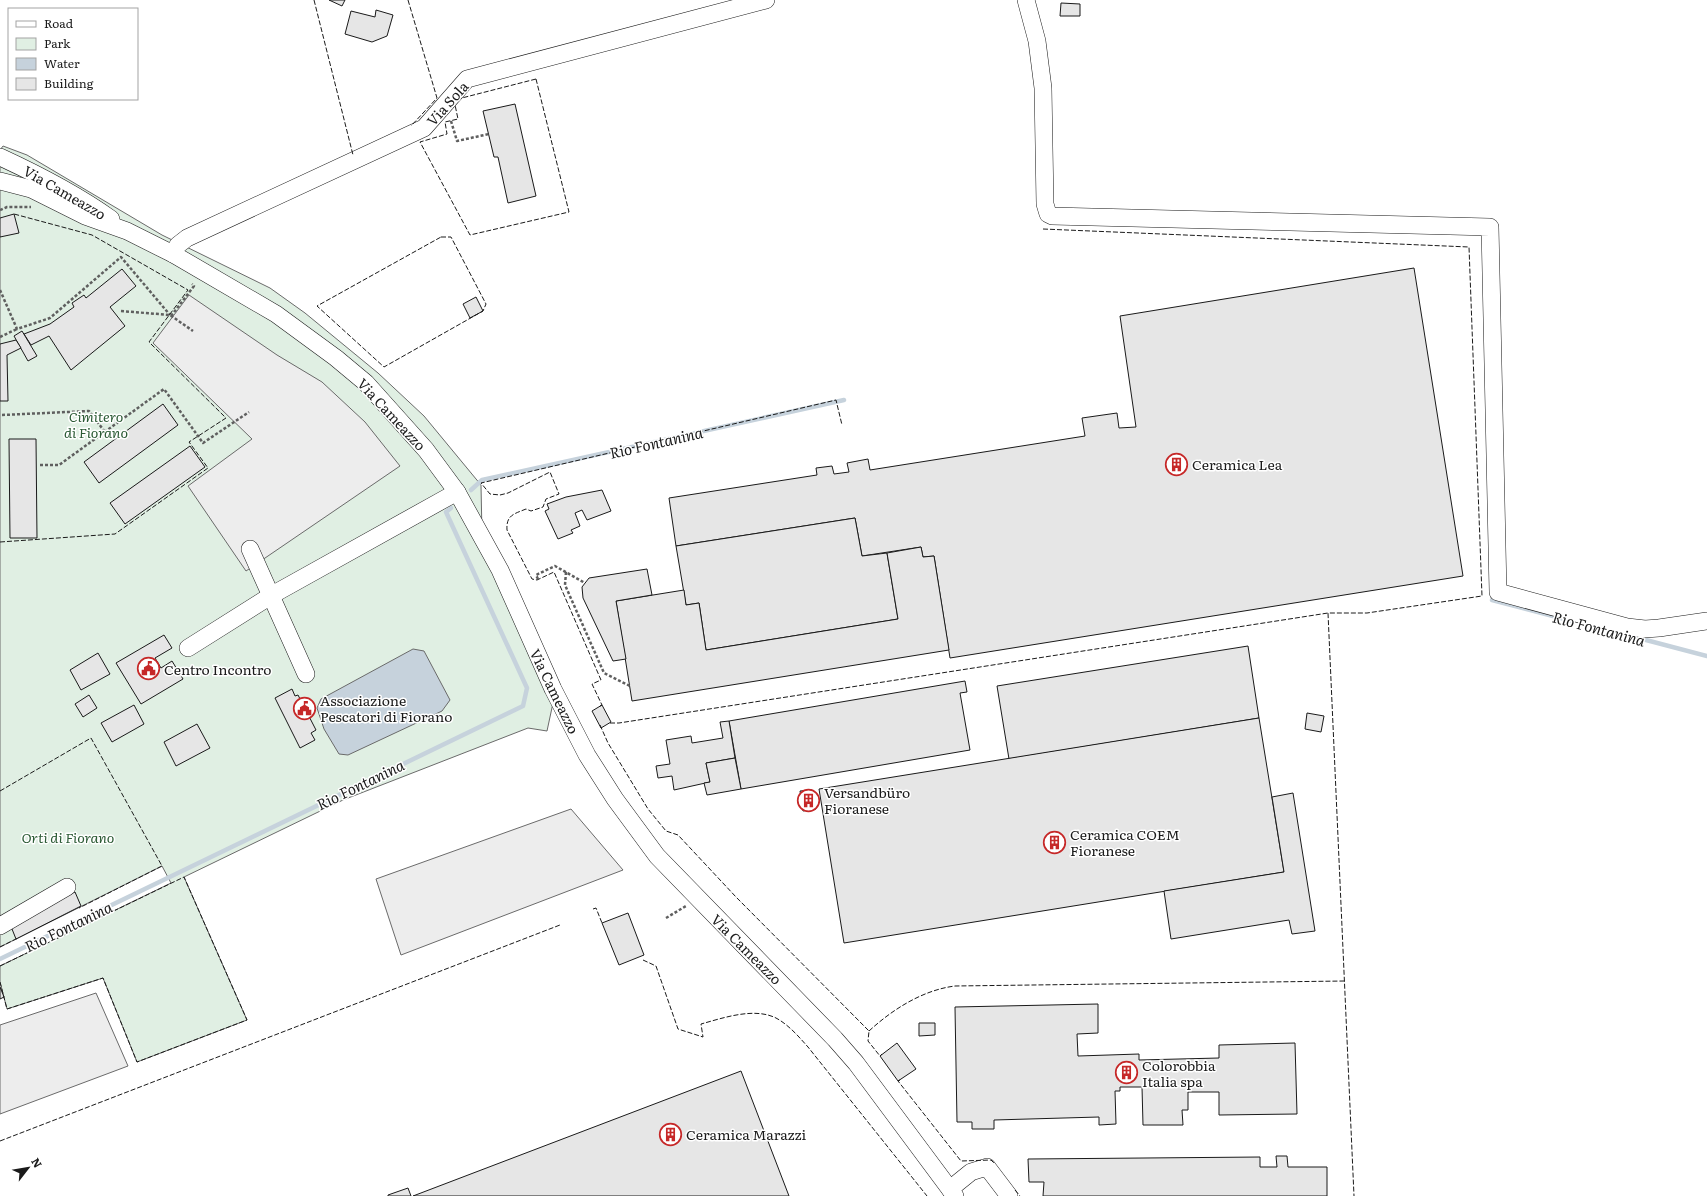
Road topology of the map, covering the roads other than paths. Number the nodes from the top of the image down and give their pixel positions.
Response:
1 (766, 0) edge
2 (1026, 0) edge
3 (0, 157) edge
4 (0, 181) edge
5 (127, 231) junction
6 (173, 254) junction
7 (457, 492) junction
8 (250, 549) dead end
9 (272, 596) junction
10 (1707, 621) edge
11 (188, 648) dead end
12 (306, 674) dead end
13 (67, 887) dead end
14 (0, 926) edge
15 (952, 1192) edge
16 (1009, 1196) edge

1 - 6 street, Via Sola
2 - 10 street
3 - 5 street, Via Cameazzo
4 - 5 street, Via Cameazzo
5 - 6 street, Via Cameazzo
6 - 7 street, Via Cameazzo
7 - 9 street
7 - 15 street, Via Cameazzo
8 - 9 street
9 - 11 street
9 - 12 street
13 - 14 street
15 - 16 street

